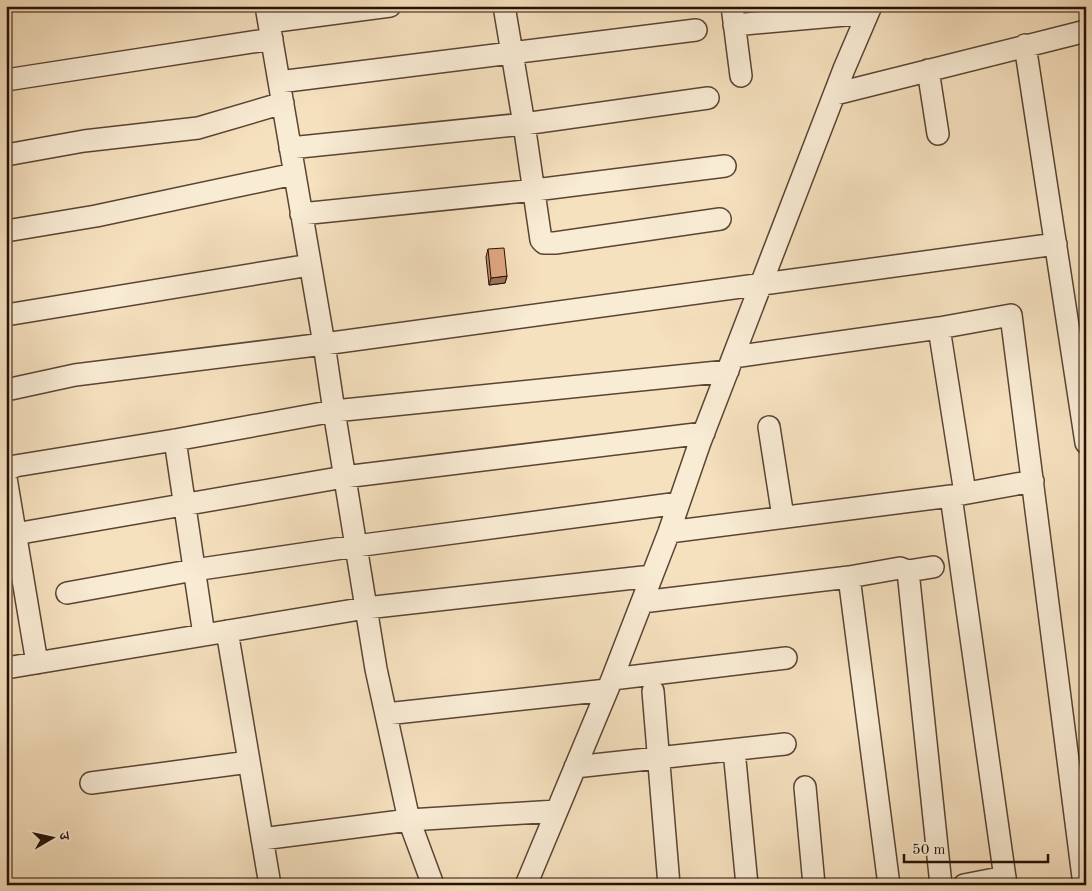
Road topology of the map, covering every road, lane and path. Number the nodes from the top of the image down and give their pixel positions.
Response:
1 (390, 6) edge
2 (504, 6) edge
3 (870, 9) edge
4 (733, 16) edge
5 (269, 22) edge
6 (696, 30) dead end
7 (1086, 30) edge
8 (1025, 45) junction
9 (512, 53) junction
10 (928, 70) junction
11 (741, 76) dead end
12 (6, 80) edge
13 (279, 82) junction
14 (835, 94) junction
15 (708, 98) dead end
16 (283, 104) junction
17 (524, 124) junction
18 (938, 134) dead end
19 (290, 148) junction
20 (6, 155) edge
21 (725, 166) dead end
22 (294, 174) junction
23 (535, 190) junction
24 (301, 214) junction
25 (720, 219) dead end
26 (6, 231) edge
27 (1056, 244) junction
28 (310, 265) junction
29 (761, 285) junction
30 (6, 315) edge
31 (939, 328) junction
32 (324, 344) junction
33 (731, 364) junction
34 (6, 390) edge
35 (334, 411) junction
36 (769, 427) dead end
37 (704, 433) junction
38 (175, 440) junction
39 (1086, 442) edge
40 (6, 474) edge
41 (344, 477) junction
42 (6, 478) edge
43 (1032, 481) junction
44 (958, 494) junction
45 (679, 503) junction
46 (184, 504) junction
47 (784, 517) junction
48 (669, 532) junction
49 (15, 534) junction
50 (356, 546) junction
51 (933, 567) dead end
52 (194, 570) junction
53 (908, 571) junction
54 (652, 576) junction
55 (849, 577) junction
56 (67, 593) dead end
57 (642, 602) junction
58 (366, 608) junction
59 (227, 631) junction
60 (204, 635) junction
61 (786, 658) dead end
62 (37, 663) junction
63 (6, 668) edge
64 (609, 685) junction
65 (653, 691) dead end
66 (386, 714) junction
67 (785, 744) dead end
68 (734, 750) junction
69 (659, 758) junction
70 (249, 762) junction
71 (575, 767) junction
72 (91, 783) dead end
73 (805, 787) dead end
74 (556, 812) junction
75 (409, 820) junction
76 (262, 839) junction
77 (1005, 881) edge
78 (270, 885) edge
79 (434, 885) edge
80 (526, 885) edge
81 (669, 885) edge
82 (747, 885) edge
83 (814, 885) edge
84 (889, 885) edge
85 (941, 885) edge
86 (964, 885) edge
87 (1084, 885) edge

1 - 5 street
2 - 9 street
3 - 4 street
3 - 14 street
4 - 11 street
5 - 12 street
5 - 13 street
6 - 9 street
7 - 8 street
8 - 10 street
8 - 27 street
9 - 13 street
9 - 17 street
10 - 14 street
10 - 18 street
13 - 16 street
14 - 29 street
15 - 17 street
16 - 19 street
16 - 20 street
17 - 19 street
17 - 23 street
19 - 22 street
21 - 23 street
22 - 24 street
22 - 26 street
23 - 24 street
23 - 25 street
24 - 28 street
27 - 29 street
27 - 39 street
28 - 30 street
28 - 32 street
29 - 32 street
29 - 33 street
31 - 33 street
31 - 43 street
31 - 44 street
32 - 34 street
32 - 35 street
33 - 35 street
33 - 37 street
35 - 38 street
35 - 41 street
36 - 47 street
37 - 41 street
37 - 45 street
38 - 40 street
38 - 46 street
41 - 46 street
41 - 50 street
42 - 49 street
43 - 44 street
43 - 87 street
44 - 47 street
44 - 77 street
45 - 48 street
45 - 50 street
46 - 49 street
46 - 52 street
47 - 48 street
48 - 54 street
49 - 62 street
50 - 52 street
50 - 58 street
51 - 53 street
52 - 56 street
52 - 60 street
53 - 55 street
53 - 85 street
54 - 57 street
54 - 58 street
55 - 57 street
55 - 84 street
57 - 64 street
58 - 59 street
58 - 66 street
59 - 60 street
59 - 70 street
60 - 62 street
61 - 64 street
62 - 63 street
64 - 66 street
64 - 71 street
65 - 69 street
66 - 75 street
67 - 68 street
68 - 69 street
68 - 82 street
69 - 71 street
69 - 81 street
70 - 72 street
70 - 76 street
71 - 74 street
73 - 83 street
74 - 75 street
74 - 80 street
75 - 76 street
75 - 79 street
76 - 78 street
77 - 86 street

